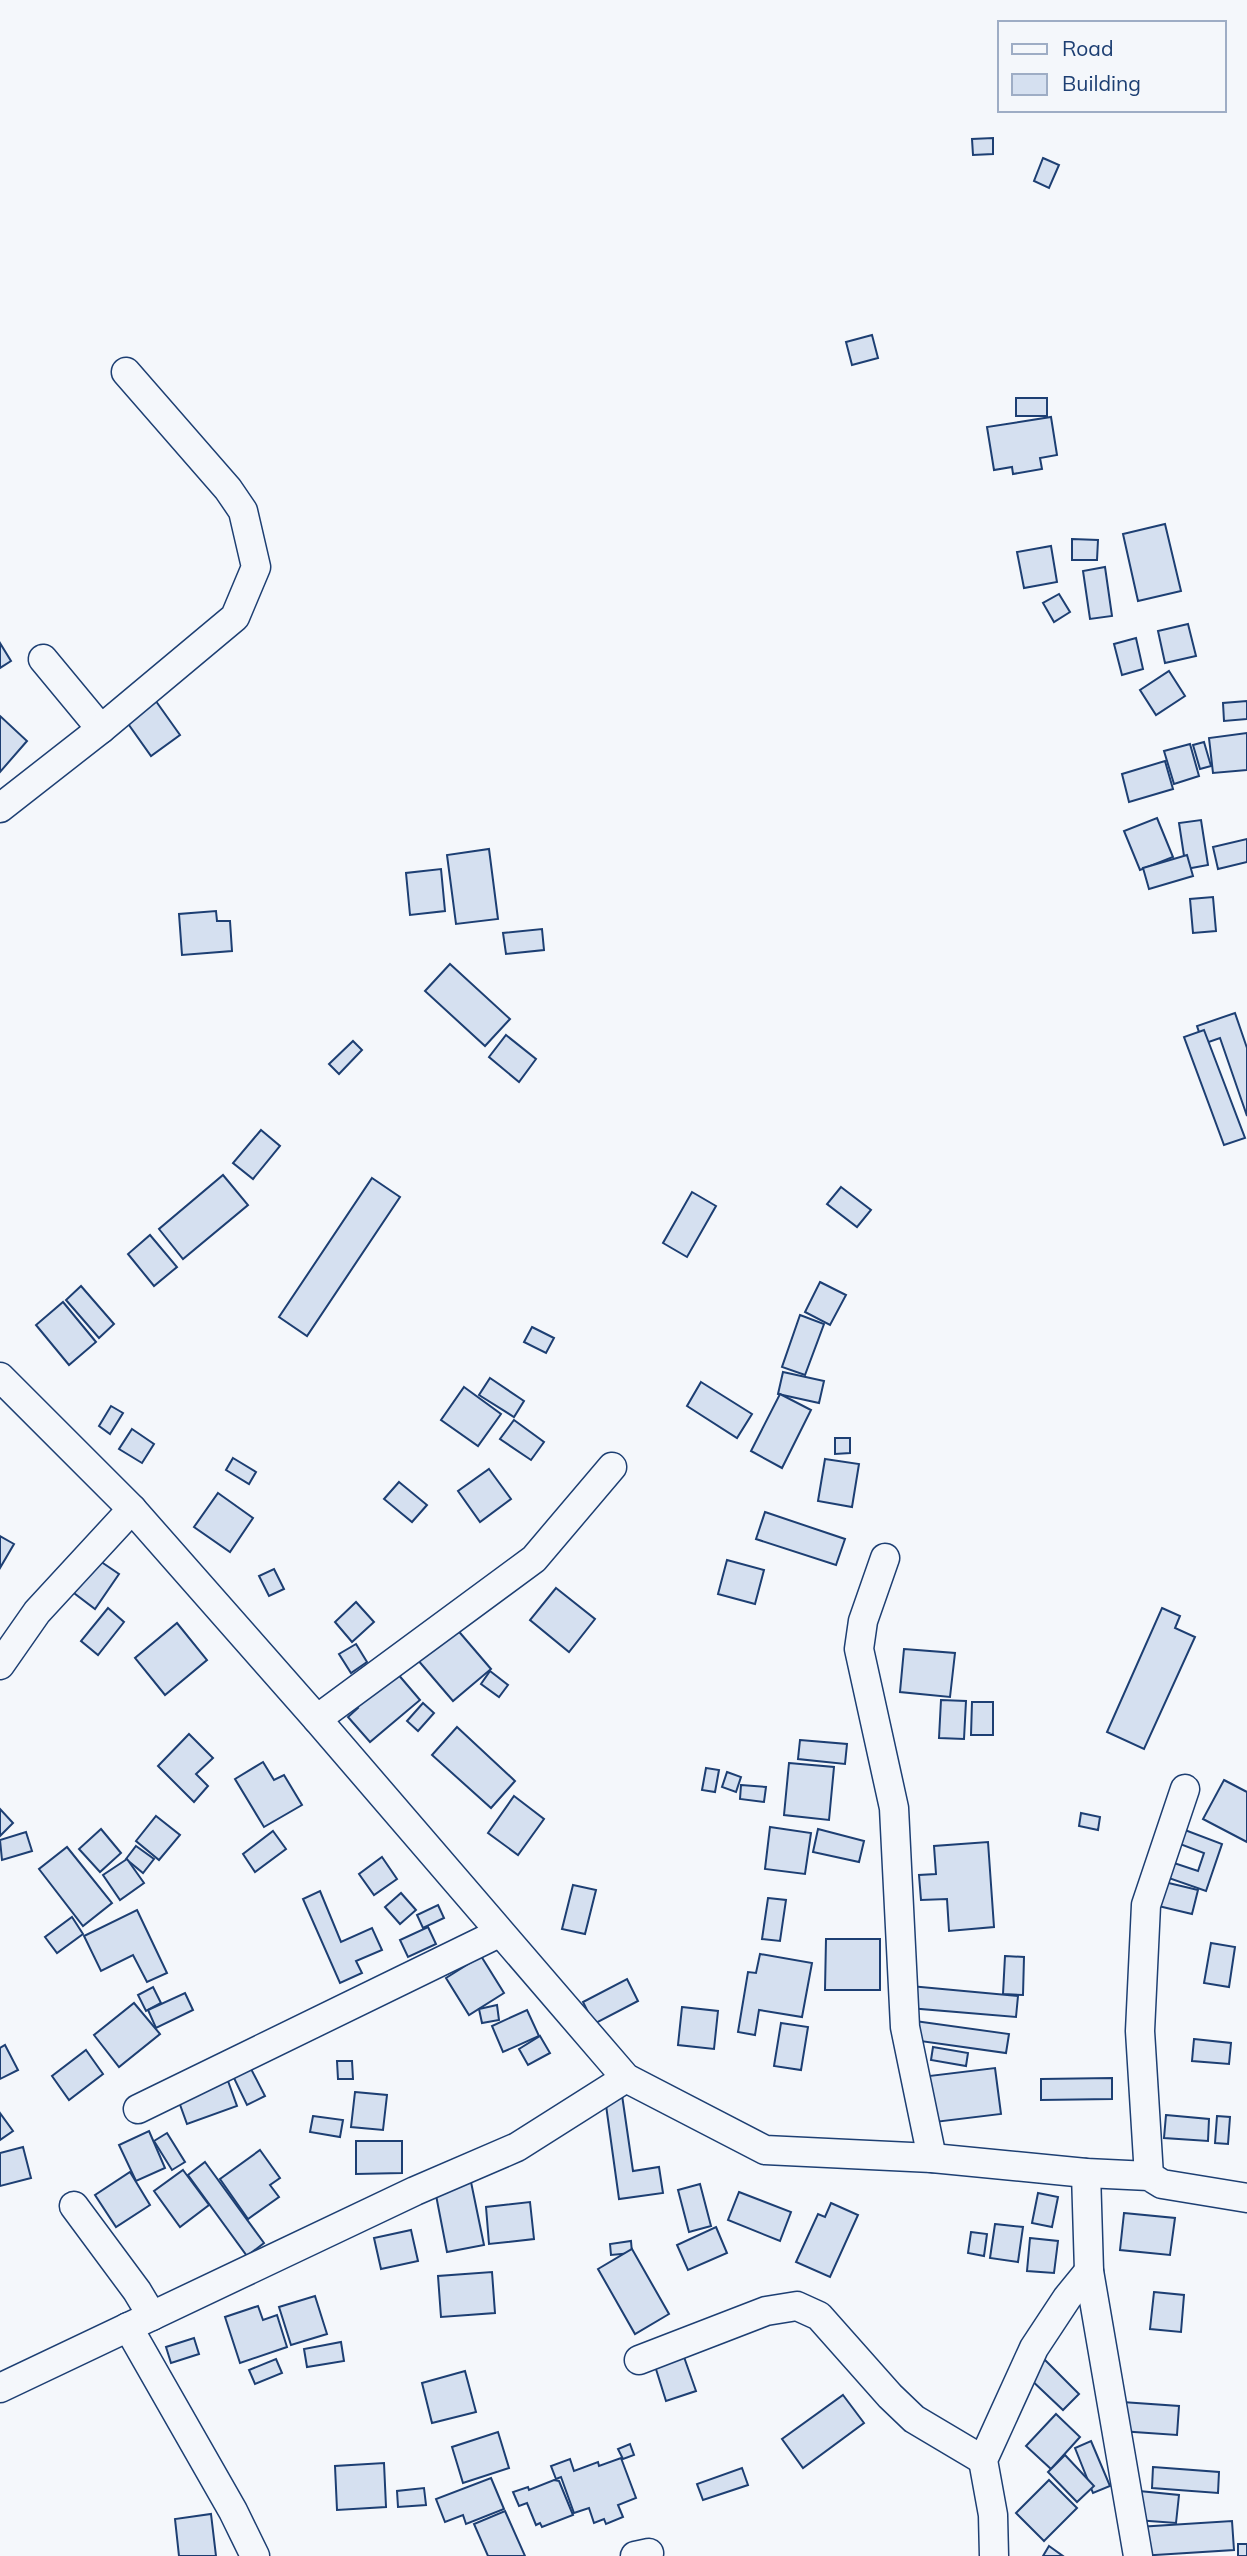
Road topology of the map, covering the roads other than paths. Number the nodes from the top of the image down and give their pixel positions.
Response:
1 (126, 372) dead end
2 (43, 659) dead end
3 (101, 729) junction
4 (0, 808) edge
5 (0, 1377) edge
6 (612, 1468) dead end
7 (132, 1509) junction
8 (885, 1558) dead end
9 (0, 1665) edge
10 (317, 1719) junction
11 (1185, 1789) dead end
12 (499, 1933) junction
13 (626, 2078) junction
14 (138, 2109) dead end
15 (932, 2158) junction
16 (1086, 2173) junction
17 (1149, 2176) junction
18 (1247, 2198) edge
19 (74, 2206) dead end
20 (1089, 2271) junction
21 (140, 2321) junction
22 (639, 2360) dead end
23 (0, 2388) edge
24 (984, 2460) junction
25 (255, 2556) edge
26 (994, 2556) edge
27 (1138, 2556) edge

1 - 3 street
2 - 3 street
3 - 4 street
5 - 7 street
6 - 10 street
7 - 9 street
7 - 10 street
8 - 15 street
10 - 12 street
11 - 17 street
12 - 13 street
12 - 14 street
13 - 15 street
13 - 21 street
15 - 16 street
16 - 17 street
16 - 20 street
17 - 18 street
19 - 21 street
20 - 24 street
20 - 27 street
21 - 23 street
21 - 25 street
22 - 24 street
24 - 26 street

